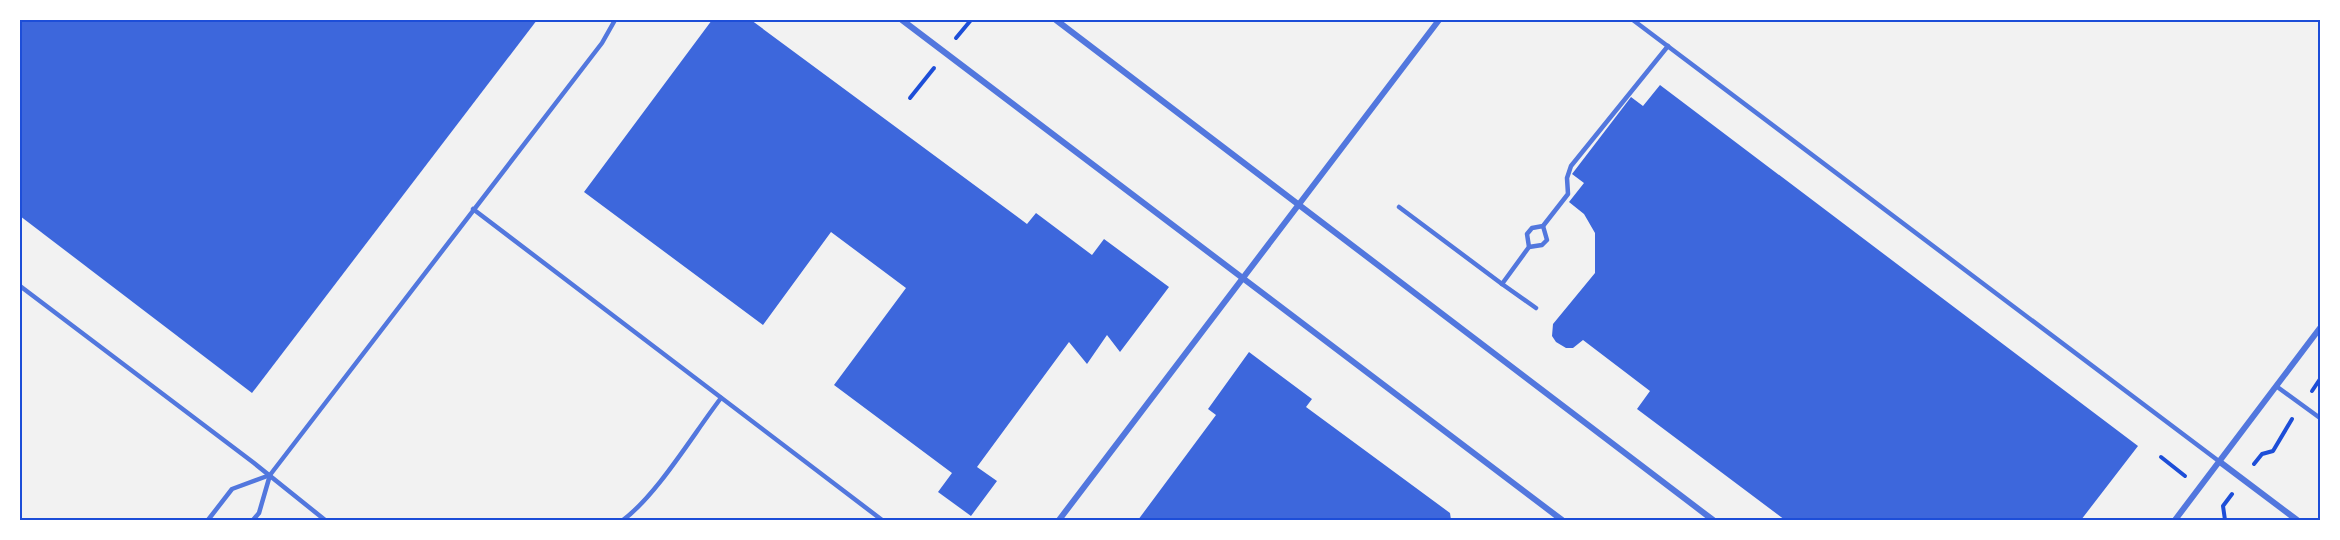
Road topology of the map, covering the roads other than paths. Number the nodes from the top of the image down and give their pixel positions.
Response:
1 (615, 20) edge
2 (902, 20) edge
3 (1056, 20) edge
4 (1439, 20) edge
5 (1633, 20) edge
6 (1668, 46) junction
7 (1300, 206) junction
8 (1399, 207) dead end
9 (473, 209) junction
10 (1543, 226) junction
11 (1529, 246) junction
12 (1244, 279) junction
13 (1502, 284) junction
14 (20, 286) edge
15 (1536, 308) dead end
16 (2320, 328) edge
17 (2276, 386) junction
18 (721, 398) junction
19 (2320, 418) edge
20 (2220, 462) junction
21 (270, 475) junction
22 (208, 520) edge
23 (253, 520) edge
24 (325, 520) edge
25 (623, 520) edge
26 (882, 520) edge
27 (1059, 520) edge
28 (1562, 520) edge
29 (1713, 520) edge
30 (2175, 520) edge
31 (2297, 520) edge

1 - 9 lane
2 - 12 street
3 - 7 street
4 - 7 street
5 - 6 lane
6 - 10 lane
6 - 20 lane
7 - 12 street
7 - 29 street
8 - 13 lane
9 - 18 lane
9 - 21 lane
10 - 11 lane
10 - 11 lane
11 - 13 lane
12 - 27 street
12 - 28 street
13 - 15 lane
14 - 21 lane
16 - 17 street
17 - 19 lane
17 - 20 street
18 - 25 lane
18 - 26 lane
20 - 30 street
20 - 31 street
21 - 22 lane
21 - 23 lane
21 - 24 lane

